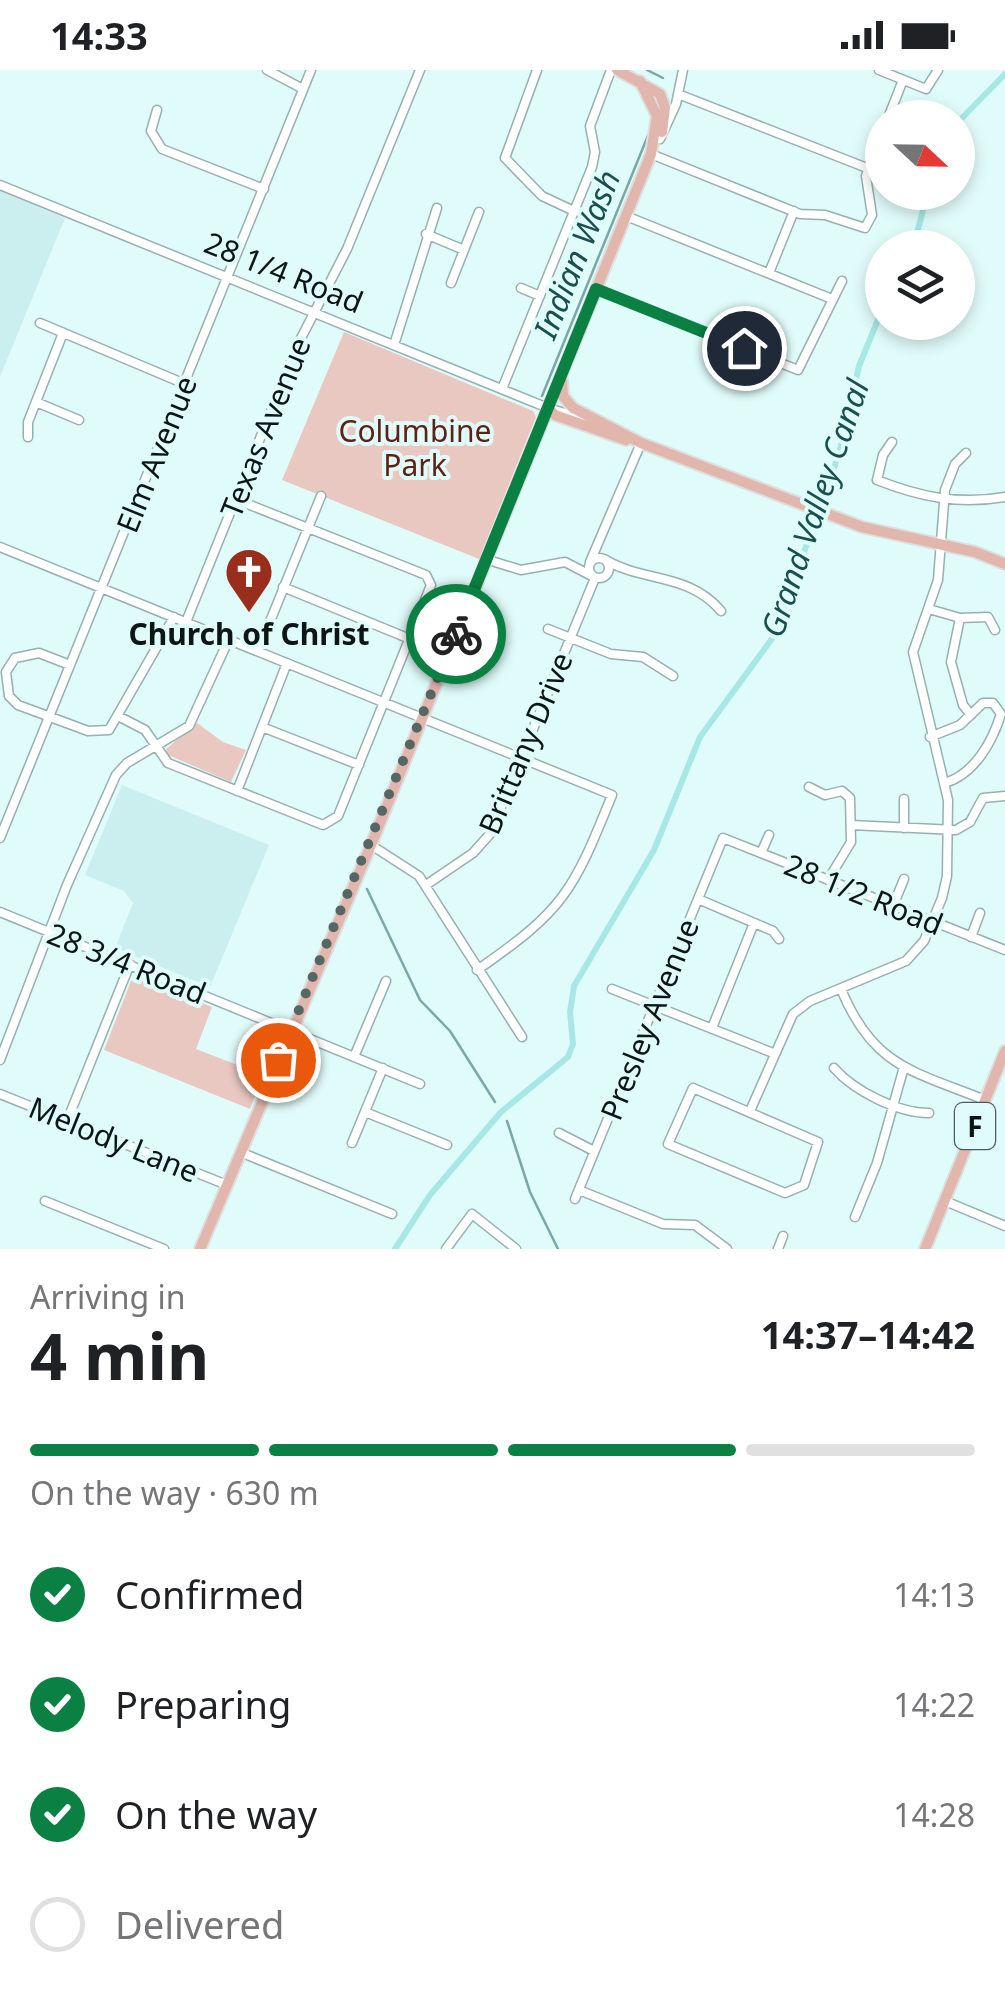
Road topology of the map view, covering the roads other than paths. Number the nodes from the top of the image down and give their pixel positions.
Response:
1 (267, 70) edge
2 (311, 70) edge
3 (420, 70) edge
4 (537, 70) edge
5 (614, 70) edge
6 (683, 70) edge
7 (879, 70) edge
8 (938, 70) edge
9 (903, 80) junction
10 (640, 81) junction
11 (303, 89) junction
12 (678, 94) junction
13 (664, 100) junction
14 (895, 100) edge
15 (157, 110) dead end
16 (657, 116) junction
17 (660, 139) junction
18 (651, 154) junction
19 (865, 167) edge
20 (0, 185) edge
21 (264, 189) junction
22 (437, 208) dead end
23 (871, 210) edge
24 (574, 211) junction
25 (794, 211) junction
26 (479, 212) dead end
27 (626, 216) junction
28 (426, 234) junction
29 (464, 250) junction
30 (769, 273) junction
31 (229, 277) junction
32 (842, 281) dead end
33 (451, 283) dead end
34 (521, 288) dead end
35 (596, 289) junction
36 (540, 296) junction
37 (832, 299) junction
38 (312, 312) junction
39 (40, 323) dead end
40 (63, 333) junction
41 (394, 345) junction
42 (564, 368) junction
43 (184, 384) junction
44 (502, 389) junction
45 (36, 402) junction
46 (548, 408) junction
47 (80, 420) dead end
48 (622, 434) junction
49 (28, 437) dead end
50 (641, 442) junction
51 (892, 442) dead end
52 (966, 453) dead end
53 (321, 496) dead end
54 (1005, 497) edge
55 (235, 499) junction
56 (944, 499) junction
57 (308, 528) junction
58 (940, 545) junction
59 (0, 547) edge
60 (486, 559) junction
61 (604, 559) junction
62 (590, 562) junction
63 (1005, 564) edge
64 (593, 576) junction
65 (101, 588) junction
66 (284, 588) junction
67 (928, 609) junction
68 (721, 611) dead end
69 (174, 617) junction
70 (960, 618) junction
71 (186, 622) junction
72 (548, 630) dead end
73 (995, 630) dead end
74 (228, 639) junction
75 (410, 639) junction
76 (570, 639) junction
77 (258, 651) junction
78 (288, 663) junction
79 (70, 665) junction
80 (672, 676) dead end
81 (385, 702) junction
82 (971, 715) junction
83 (48, 717) junction
84 (120, 717) junction
85 (422, 718) junction
86 (262, 727) junction
87 (930, 737) junction
88 (157, 746) junction
89 (520, 761) junction
90 (359, 765) junction
91 (945, 783) junction
92 (809, 787) dead end
93 (237, 791) junction
94 (1005, 796) edge
95 (904, 799) dead end
96 (851, 825) junction
97 (904, 828) junction
98 (949, 830) junction
99 (769, 835) dead end
100 (0, 838) edge
101 (723, 838) joint
102 (371, 845) junction
103 (762, 854) junction
104 (904, 879) dead end
105 (828, 880) junction
106 (426, 885) junction
107 (698, 899) junction
108 (893, 906) junction
109 (0, 912) edge
110 (980, 913) dead end
111 (932, 922) junction
112 (754, 923) junction
113 (51, 932) junction
114 (971, 937) junction
115 (779, 939) dead end
116 (1005, 950) edge
117 (130, 964) junction
118 (476, 970) junction
119 (386, 981) dead end
120 (612, 989) dead end
121 (841, 990) junction
122 (655, 1005) junction
123 (712, 1028) junction
124 (291, 1029) junction
125 (522, 1037) dead end
126 (1005, 1052) edge
127 (772, 1053) junction
128 (354, 1056) junction
129 (0, 1060) edge
130 (904, 1066) junction
131 (382, 1068) junction
132 (834, 1068) dead end
133 (420, 1084) dead end
134 (0, 1094) edge
135 (986, 1100) junction
136 (892, 1103) junction
137 (750, 1111) junction
138 (365, 1112) junction
139 (929, 1113) dead end
140 (67, 1121) junction
141 (559, 1132) dead end
142 (352, 1143) dead end
143 (447, 1145) dead end
144 (594, 1151) junction
145 (240, 1152) junction
146 (227, 1185) junction
147 (579, 1190) junction
148 (575, 1200) dead end
149 (45, 1201) dead end
150 (944, 1201) junction
151 (392, 1214) dead end
152 (855, 1217) dead end
153 (1005, 1226) edge
154 (783, 1236) dead end
155 (164, 1249) edge
156 (200, 1249) edge
157 (446, 1249) edge
158 (516, 1249) edge
159 (727, 1249) edge
160 (778, 1249) edge
161 (925, 1249) edge

1 - 11 street
2 - 11 street, Elm Avenue
3 - 38 street, Texas Avenue
4 - 24 street
5 - 10 main road
5 - 24 street
6 - 12 street
7 - 9 street
8 - 9 street
9 - 14 street
10 - 13 main road
10 - 16 main road
11 - 21 street, Elm Avenue
12 - 13 street
12 - 17 street
12 - 19 street
13 - 16 street
13 - 17 main road
15 - 21 street
16 - 18 main road
17 - 18 main road
18 - 25 street
18 - 27 main road
20 - 31 street, 28 1/4 Road
21 - 31 street, Elm Avenue
22 - 28 street
23 - 25 street
24 - 36 street
25 - 30 street
26 - 29 street
27 - 30 street
27 - 35 main road
28 - 29 street
28 - 41 street
29 - 33 street
30 - 37 street
31 - 38 street, 28 1/4 Road
31 - 43 street, Elm Avenue
32 - 37 street
34 - 36 street
35 - 37 street
35 - 42 main road
36 - 44 street
38 - 41 street, 28 1/4 Road
38 - 55 street, Texas Avenue
39 - 40 street
40 - 43 street
40 - 45 street
41 - 44 street, 28 1/4 Road
42 - 46 main road
42 - 48 main road
43 - 65 street, Elm Avenue
44 - 46 street, 28 1/4 Road
45 - 47 street
45 - 49 street
46 - 48 street, 28 1/4 Road
46 - 50 main road, 28 1/4 Road
46 - 60 main road
48 - 50 main road, 28 1/4 Road
50 - 58 main road, 28 1/4 Road
50 - 62 street
51 - 56 street
52 - 56 street
53 - 57 street
54 - 56 street
55 - 57 street
55 - 71 street, Texas Avenue
56 - 58 street
57 - 66 street
57 - 75 street
58 - 63 main road, 28 1/4 Road
58 - 67 street
59 - 65 street
60 - 64 street
60 - 85 main road
61 - 62 street
61 - 64 street, Brittany Drive
61 - 68 street
62 - 64 street
64 - 76 street, Brittany Drive
65 - 69 street
65 - 79 street, Elm Avenue
66 - 75 street
66 - 77 street
67 - 70 street
67 - 87 street
69 - 71 street
69 - 84 street
70 - 73 street
70 - 82 street
71 - 74 street
72 - 76 street
74 - 77 street
74 - 88 street
75 - 81 street
76 - 80 street
76 - 89 street, Brittany Drive
77 - 78 street
78 - 81 street
78 - 86 street
79 - 83 street, Elm Avenue
79 - 83 street
81 - 85 street
81 - 90 street
82 - 87 street
82 - 91 street
83 - 84 street
83 - 100 street, Elm Avenue
84 - 88 street
85 - 89 street
85 - 102 main road
86 - 90 street
86 - 93 street
87 - 91 street
88 - 93 street
88 - 113 street
89 - 106 street, Brittany Drive
89 - 118 street
90 - 93 street
91 - 98 street
92 - 96 street
94 - 98 street
95 - 97 street
96 - 97 street
96 - 105 street
97 - 98 street
98 - 111 street
99 - 103 street
101 - 103 street, 28 1/2 Road
101 - 107 street, Presley Avenue
102 - 106 street
102 - 124 main road
103 - 105 street, 28 1/2 Road
104 - 108 street
105 - 108 street, 28 1/2 Road
106 - 118 street
107 - 112 street
107 - 122 street, Presley Avenue
108 - 111 street, 28 1/2 Road
109 - 113 street, 28 3/4 Road
110 - 114 street
111 - 114 street, 28 1/2 Road
111 - 121 street
112 - 115 street
112 - 123 street
113 - 117 street, 28 3/4 Road
113 - 129 street
114 - 116 street, 28 1/2 Road
117 - 124 street, 28 3/4 Road
117 - 140 street
118 - 125 street
119 - 128 street
120 - 122 street
121 - 127 street
121 - 130 street
122 - 123 street
122 - 144 street, Presley Avenue
123 - 127 street
124 - 128 street, 28 3/4 Road
124 - 145 main road
126 - 135 main road, F
127 - 137 street
128 - 131 street, 28 3/4 Road
130 - 135 street
130 - 136 street
131 - 133 street, 28 3/4 Road
131 - 138 street
132 - 136 street
134 - 140 street, Melody Lane
135 - 150 main road, F
136 - 139 street
136 - 152 street
137 - 137 street
138 - 142 street
138 - 143 street
140 - 146 street, Melody Lane
141 - 144 street
144 - 147 street, Presley Avenue
145 - 146 main road
145 - 151 street
146 - 156 main road
147 - 148 street, Presley Avenue
147 - 159 street
149 - 155 street
150 - 153 street
150 - 161 main road, F
154 - 160 street
157 - 158 street

